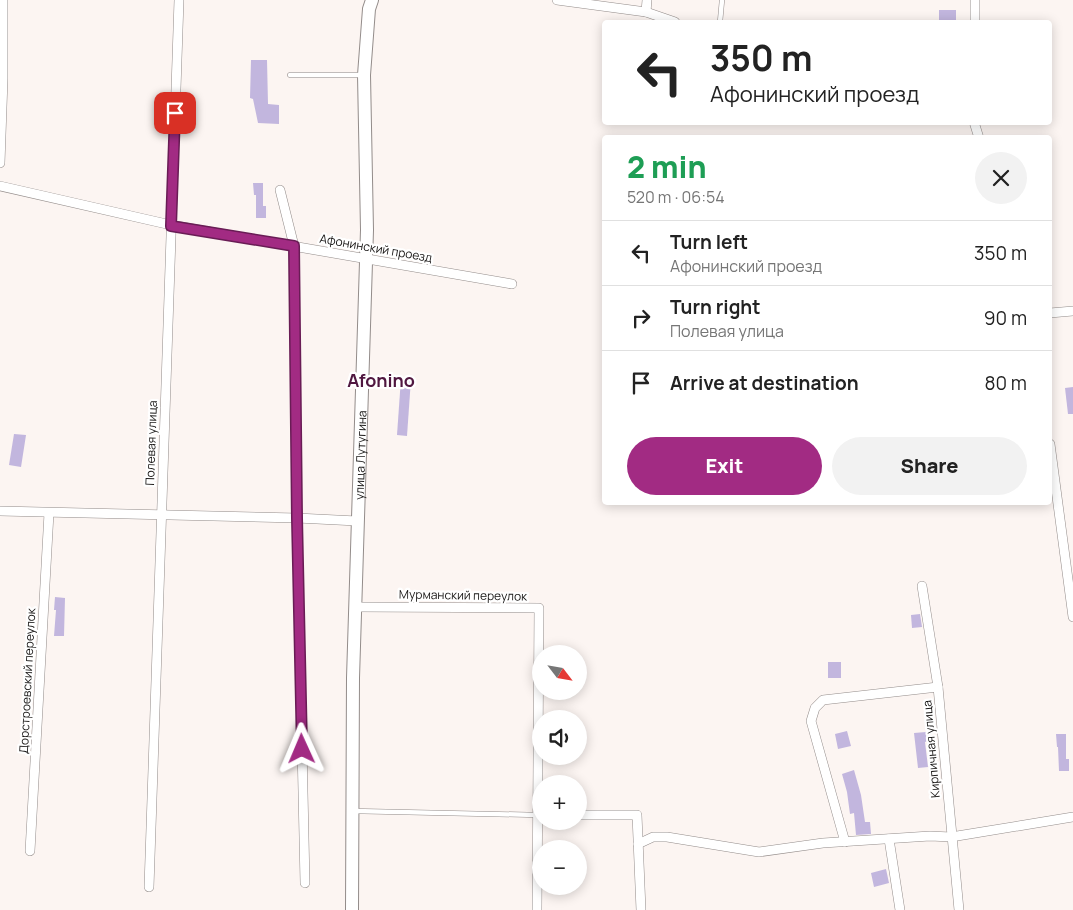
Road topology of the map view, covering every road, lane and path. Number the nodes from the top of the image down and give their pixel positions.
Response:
1 (3, 0) edge
2 (179, 0) edge
3 (372, 0) edge
4 (557, 0) edge
5 (647, 0) edge
6 (722, 0) edge
7 (975, 0) edge
8 (646, 12) junction
9 (669, 20) edge
10 (720, 20) edge
11 (975, 20) edge
12 (290, 75) dead end
13 (364, 75) junction
14 (2, 79) edge
15 (0, 163) edge
16 (0, 186) edge
17 (280, 190) dead end
18 (171, 226) junction
19 (294, 246) junction
20 (366, 258) junction
21 (512, 284) dead end
22 (1073, 312) edge
23 (1052, 313) edge
24 (1052, 459) edge
25 (0, 511) edge
26 (50, 513) junction
27 (162, 515) junction
28 (297, 518) junction
29 (357, 521) junction
30 (922, 586) dead end
31 (355, 607) junction
32 (1073, 617) edge
33 (938, 687) junction
34 (539, 775) edge
35 (353, 811) junction
36 (587, 815) edge
37 (532, 816) edge
38 (1073, 817) edge
39 (539, 830) edge
40 (951, 837) junction
41 (889, 838) junction
42 (844, 842) junction
43 (638, 844) junction
44 (30, 851) dead end
45 (305, 883) dead end
46 (149, 887) dead end
47 (352, 910) edge
48 (536, 910) edge
49 (641, 910) edge
50 (900, 910) edge
51 (959, 910) edge

1 - 14 street
2 - 18 street, Полевая улица
3 - 13 main road, улица Лутугина
4 - 8 street
5 - 8 street
6 - 10 lane
7 - 11 street
8 - 9 street
12 - 13 lane
13 - 20 main road, улица Лутугина
14 - 15 street
16 - 18 street, Афонинский проезд
17 - 19 street
18 - 19 street, Афонинский проезд
18 - 27 street, Полевая улица
19 - 20 street, Афонинский проезд
19 - 28 street
20 - 21 street, Афонинский проезд
20 - 29 main road, улица Лутугина
22 - 23 street
24 - 32 street
25 - 26 street
26 - 27 street
26 - 44 street, Дорстроевский переулок
27 - 28 street
27 - 46 street, Полевая улица
28 - 29 street
28 - 45 street
29 - 31 main road, улица Лутугина
30 - 33 street, Кирпичная улица
31 - 34 street, Мурманский переулок
31 - 35 main road, улица Лутугина
33 - 40 street, Кирпичная улица
33 - 42 street
35 - 37 lane
35 - 47 main road, улица Лутугина
36 - 43 street
38 - 40 street
39 - 48 street, Мурманский переулок
40 - 41 street
40 - 51 street, Кирпичная улица
41 - 42 street
41 - 50 street
42 - 43 street
43 - 49 street

